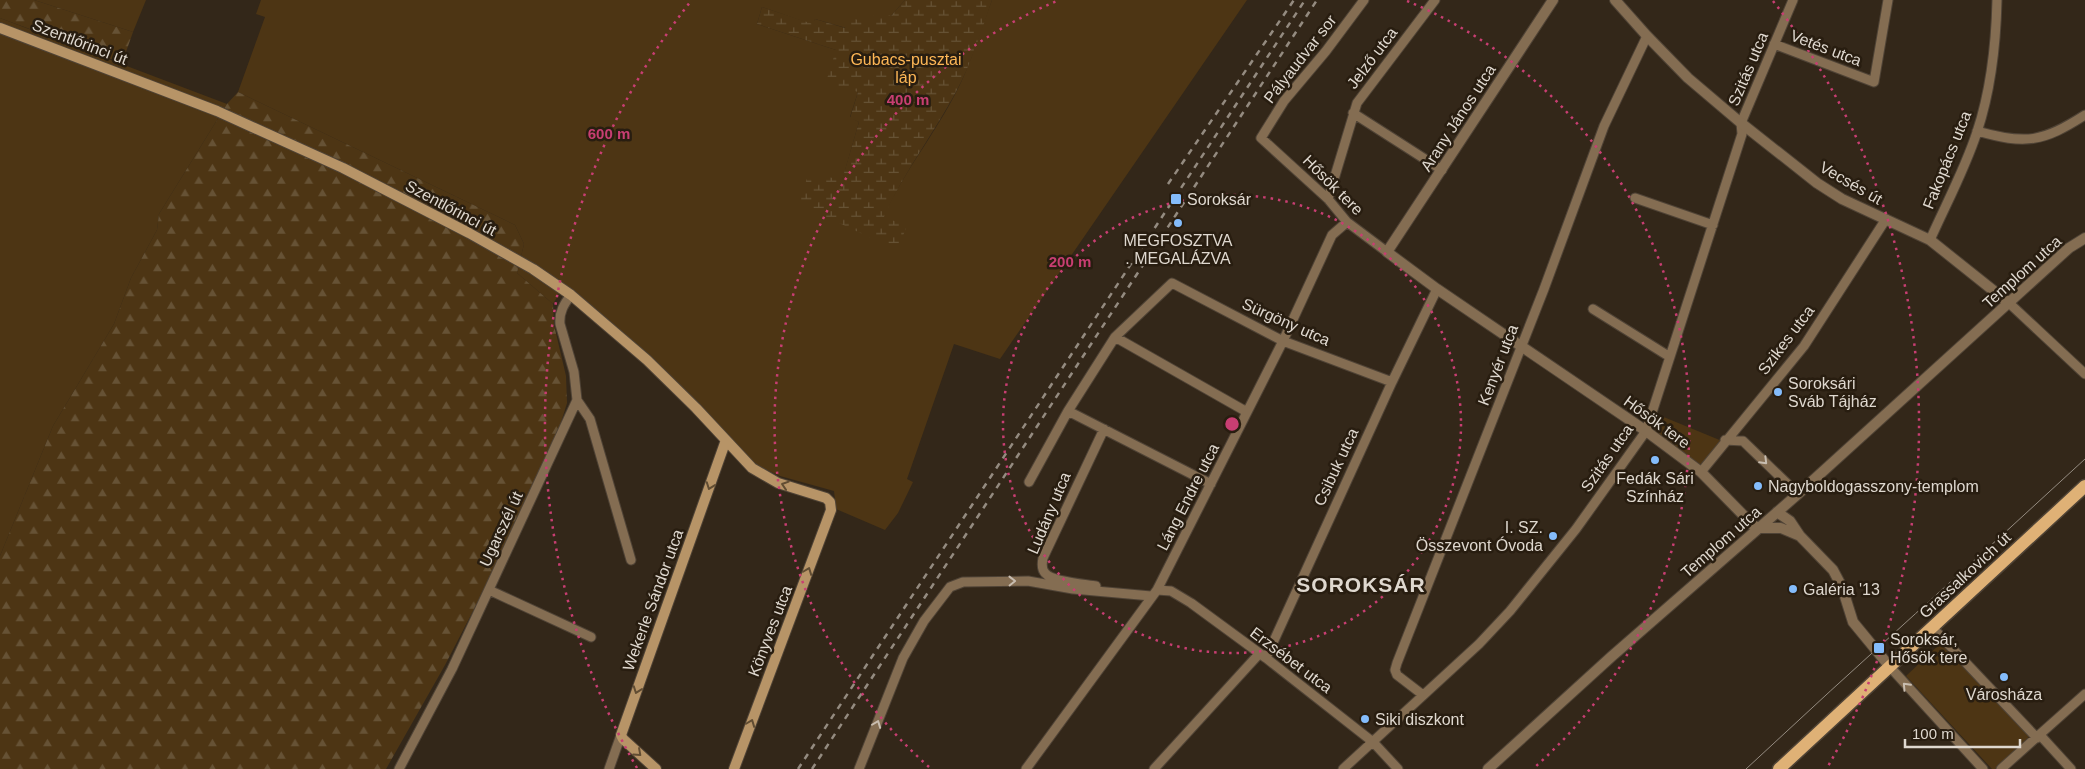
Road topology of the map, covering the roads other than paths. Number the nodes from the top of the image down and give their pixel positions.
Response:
1 (1364, 0) edge
2 (1435, 0) edge
3 (1554, 0) edge
4 (1615, 0) edge
5 (1793, 0) edge
6 (1888, 0) edge
7 (1997, 0) edge
8 (0, 28) edge
9 (1647, 36) junction
10 (1774, 44) junction
11 (1353, 114) junction
12 (2085, 115) edge
13 (1741, 124) junction
14 (1977, 132) junction
15 (1262, 138) joint
16 (1442, 170) junction
17 (1635, 198) dead end
18 (1328, 199) junction
19 (1886, 219) junction
20 (1347, 222) junction
21 (1712, 225) junction
22 (2085, 238) edge
23 (1930, 240) junction
24 (1387, 252) junction
25 (1436, 289) junction
26 (571, 295) junction
27 (2009, 303) junction
28 (1593, 309) dead end
29 (1115, 337) junction
30 (1283, 341) junction
31 (1522, 346) junction
32 (1670, 357) junction
33 (2085, 374) edge
34 (1392, 382) junction
35 (578, 400) junction
36 (1068, 411) junction
37 (1247, 412) junction
38 (1104, 429) junction
39 (1646, 430) junction
40 (726, 440) junction
41 (1725, 440) junction
42 (1701, 472) junction
43 (2085, 476) edge
44 (1029, 482) dead end
45 (1211, 484) junction
46 (2085, 486) edge
47 (1798, 494) junction
48 (2085, 499) edge
49 (830, 502) joint
50 (1777, 512) junction
51 (2043, 525) junction
52 (1758, 528) junction
53 (1800, 536) junction
54 (631, 560) dead end
55 (489, 590) junction
56 (1110, 593) junction
57 (1154, 593) junction
58 (1933, 628) junction
59 (591, 637) dead end
60 (1262, 656) junction
61 (1890, 667) junction
62 (2085, 694) edge
63 (1423, 695) junction
64 (621, 735) junction
65 (2038, 736) junction
66 (1373, 742) junction
67 (399, 769) edge
68 (609, 769) edge
69 (656, 769) edge
70 (734, 769) edge
71 (859, 769) edge
72 (1026, 769) edge
73 (1154, 769) edge
74 (1343, 769) edge
75 (1398, 769) edge
76 (1488, 769) edge
77 (1779, 769) edge
78 (1983, 769) edge
79 (2002, 769) edge
80 (2071, 769) edge

1 - 15 street, Pályaudvar sor
2 - 11 street, Jelző utca
3 - 16 street, Arany János utca
4 - 9 street, Vecsés út
5 - 10 street, Szitás utca
6 - 10 street, Vetés utca
7 - 14 street, Fakopács utca
8 - 26 main road, Szentlőrinci út
9 - 13 street, Vecsés út
9 - 31 street, Kenyér utca
10 - 13 street, Szitás utca
11 - 16 street
11 - 18 street, Jelző utca
12 - 14 street
13 - 19 street, Vecsés út
13 - 21 street, Szitás utca
14 - 23 street, Fakopács utca
15 - 18 street, Hősök tere
16 - 24 street, Arany János utca
17 - 21 street
18 - 20 street, Hősök tere
19 - 23 street, Vecsés út
19 - 41 street, Szikes utca
20 - 24 street, Hősök tere
20 - 30 street, Láng Endre utca
21 - 32 street, Szitás utca
22 - 27 street, Templom utca
23 - 27 street, Vecsés út
24 - 25 street, Hősök tere
25 - 31 street, Hősök tere
25 - 34 street, Csibuk utca
26 - 35 street
26 - 40 main road, Szentlőrinci út
27 - 33 street, Vecsés út
27 - 47 street, Templom utca
28 - 32 street
29 - 30 street, Sürgöny utca
29 - 36 street
29 - 37 street
30 - 34 street, Sürgöny utca
30 - 37 street, Láng Endre utca
31 - 39 street, Hősök tere
31 - 63 street, Kenyér utca
32 - 39 street, Szitás utca
34 - 60 street, Csibuk utca
35 - 54 street
35 - 55 street, Ugarszél út
36 - 38 street
36 - 44 street
37 - 45 street, Láng Endre utca
38 - 45 street
38 - 56 street, Ludány utca
39 - 42 street, Hősök tere
39 - 63 street, Szitás utca
49 -> 40 main road, Szentlőrinci út
40 -> 64 main road, Wekerle Sándor utca
41 - 42 street, Szikes utca
41 -> 47 street
42 - 52 street, Hősök tere
43 - 51 main road
45 - 57 street, Láng Endre utca
46 - 51 main road, Grassalkovich út
47 - 50 street, Templom utca
48 - 51 main road
70 -> 49 main road, Könyves utca
50 - 52 street, Templom utca
50 - 53 street
51 - 58 main road, Grassalkovich út
52 - 53 street
52 - 76 street, Templom utca
53 - 61 street
55 - 59 street
55 - 67 street, Ugarszél út
56 - 57 street, Erzsébet utca
71 -> 56 street, Erzsébet utca
57 - 60 street, Erzsébet utca
57 - 72 street, Láng Endre utca
58 - 61 main road, Grassalkovich út
58 - 65 street
60 - 66 street, Erzsébet utca
60 - 73 street, Csibuk utca
61 - 77 main road, Grassalkovich út
78 -> 61 street
62 - 65 street
63 - 66 street, Szitás utca
64 - 68 street, Wekerle Sándor utca
64 -> 69 main road
65 - 79 street
65 - 80 street
66 - 74 street, Szitás utca
66 - 75 street, Erzsébet utca

